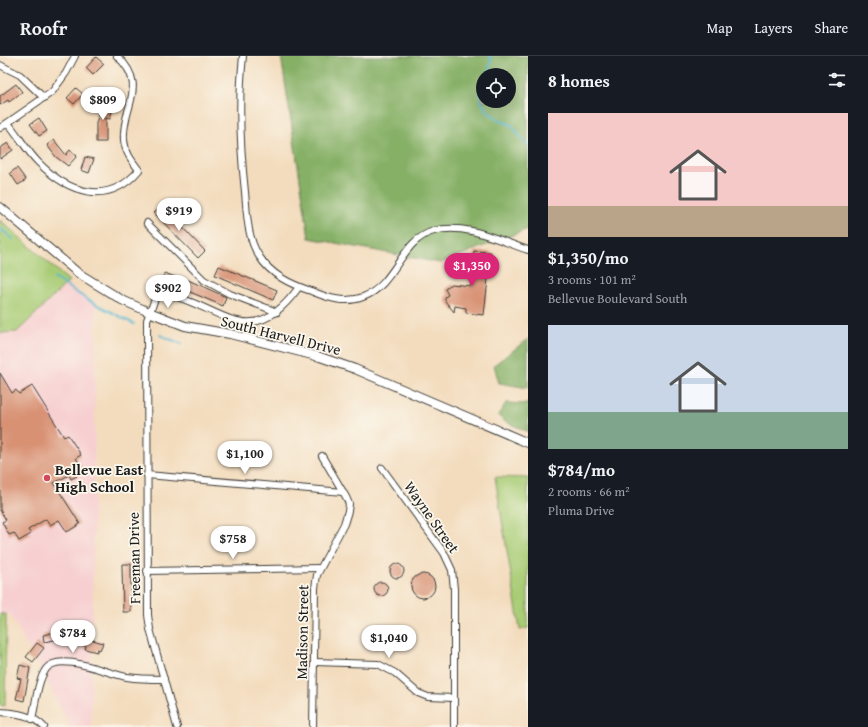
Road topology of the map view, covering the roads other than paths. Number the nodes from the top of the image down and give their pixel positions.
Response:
1 (75, 56) edge
2 (117, 56) edge
3 (243, 56) edge
4 (0, 65) edge
5 (44, 98) junction
6 (8, 123) junction
7 (0, 128) edge
8 (0, 207) edge
9 (147, 223) dead end
10 (528, 250) edge
11 (299, 287) junction
12 (149, 312) junction
13 (277, 312) junction
14 (528, 442) edge
15 (322, 456) dead end
16 (382, 468) dead end
17 (147, 475) junction
18 (343, 492) junction
19 (320, 568) junction
20 (147, 571) junction
21 (314, 662) junction
22 (164, 679) junction
23 (454, 698) junction
24 (0, 712) edge
25 (32, 718) junction
26 (44, 727) edge
27 (177, 727) edge
28 (313, 727) edge
29 (454, 727) edge

1 - 5 street
2 - 6 street
3 - 11 street
4 - 5 street
5 - 6 street
6 - 7 street
8 - 12 main road, South Harvell Drive
9 - 13 street
10 - 11 street
11 - 13 street
12 - 13 street
12 - 14 main road, South Harvell Drive
12 - 17 street, Freeman Drive
15 - 18 street, Madison Street
16 - 23 street, Wayne Street
17 - 18 street
17 - 20 street, Freeman Drive
18 - 19 street, Madison Street
19 - 20 street
19 - 21 street, Madison Street
20 - 22 street, Freeman Drive
21 - 23 street
21 - 28 street, Madison Street
22 - 25 street
22 - 27 street, Freeman Drive
23 - 29 street, Wayne Street
24 - 25 street
25 - 26 street

